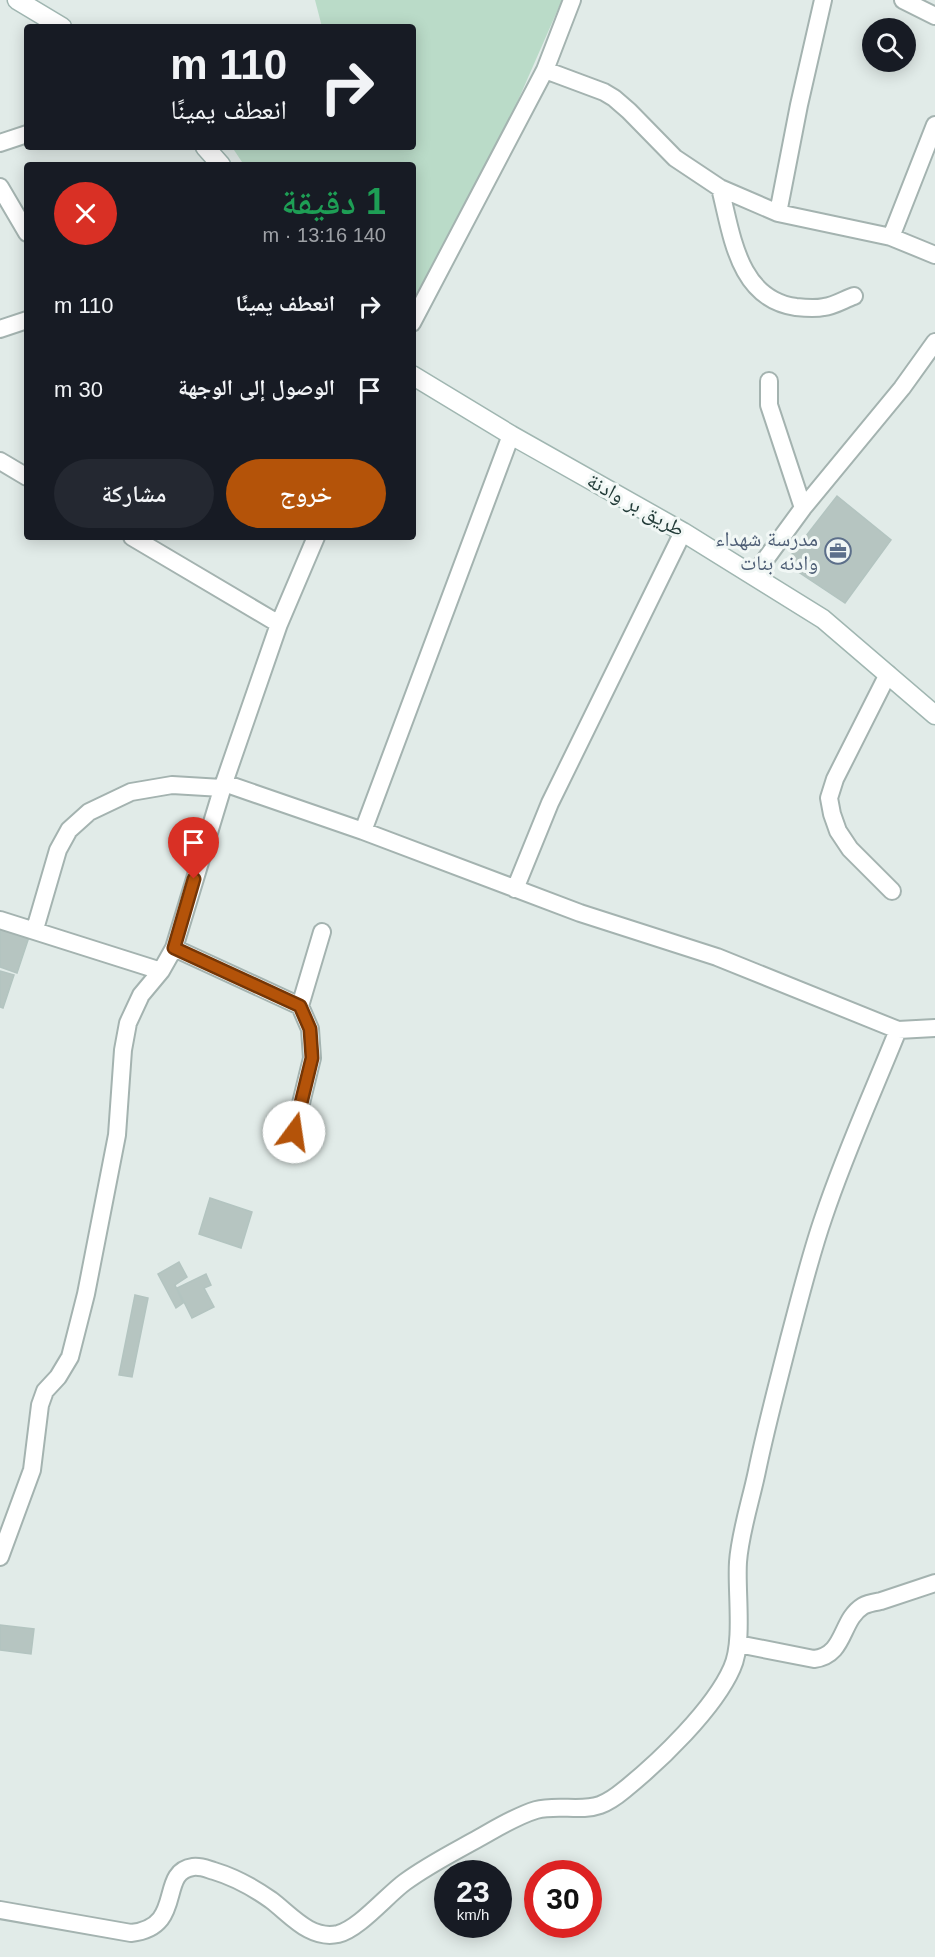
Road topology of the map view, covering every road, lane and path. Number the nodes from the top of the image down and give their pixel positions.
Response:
1 (17, 0) edge
2 (572, 0) edge
3 (824, 0) edge
4 (903, 0) edge
5 (935, 16) edge
6 (57, 24) edge
7 (545, 70) junction
8 (935, 125) edge
9 (24, 135) edge
10 (0, 143) edge
11 (208, 150) edge
12 (218, 162) edge
13 (0, 187) edge
14 (720, 188) junction
15 (778, 213) junction
16 (24, 228) edge
17 (891, 237) junction
18 (935, 255) edge
19 (854, 296) dead end
20 (416, 315) edge
21 (24, 321) edge
22 (0, 329) edge
23 (935, 342) edge
24 (416, 377) edge
25 (769, 381) dead end
26 (511, 435) junction
27 (0, 461) edge
28 (24, 475) edge
29 (803, 508) junction
30 (683, 531) junction
31 (315, 540) edge
32 (153, 543) edge
33 (754, 575) junction
34 (279, 624) junction
35 (888, 674) junction
36 (935, 715) edge
37 (223, 785) junction
38 (363, 831) junction
39 (515, 889) junction
40 (892, 891) dead end
41 (0, 920) edge
42 (35, 929) junction
43 (322, 932) dead end
44 (174, 948) junction
45 (160, 971) junction
46 (300, 1006) junction
47 (935, 1029) edge
48 (898, 1030) junction
49 (294, 1132) dead end
50 (2, 1547) edge
51 (935, 1583) edge
52 (738, 1644) junction
53 (0, 1910) edge

1 - 6 street
2 - 7 street
3 - 15 street
4 - 5 street
7 - 14 street
7 - 20 street
8 - 17 street
9 - 10 street
11 - 12 street
13 - 16 street
14 - 15 street
14 - 19 street
15 - 17 street
17 - 18 street
21 - 22 street
23 - 29 street
24 - 26 street, طريق بر وادنة
25 - 29 street
26 - 30 street, طريق بر وادنة
26 - 38 street
27 - 28 street
29 - 33 street
30 - 33 street, طريق بر وادنة
30 - 39 street
31 - 34 street
32 - 34 street
33 - 35 street, طريق بر وادنة
34 - 37 street
35 - 36 street, طريق بر وادنة
35 - 40 street
37 - 38 street
37 - 42 street
37 - 44 street
38 - 39 street
39 - 48 street
41 - 42 street
42 - 45 street
43 - 46 street
44 - 45 street
44 - 46 street
45 - 50 street
46 - 49 street
47 - 48 street
48 - 52 street
51 - 52 street
52 - 53 street

